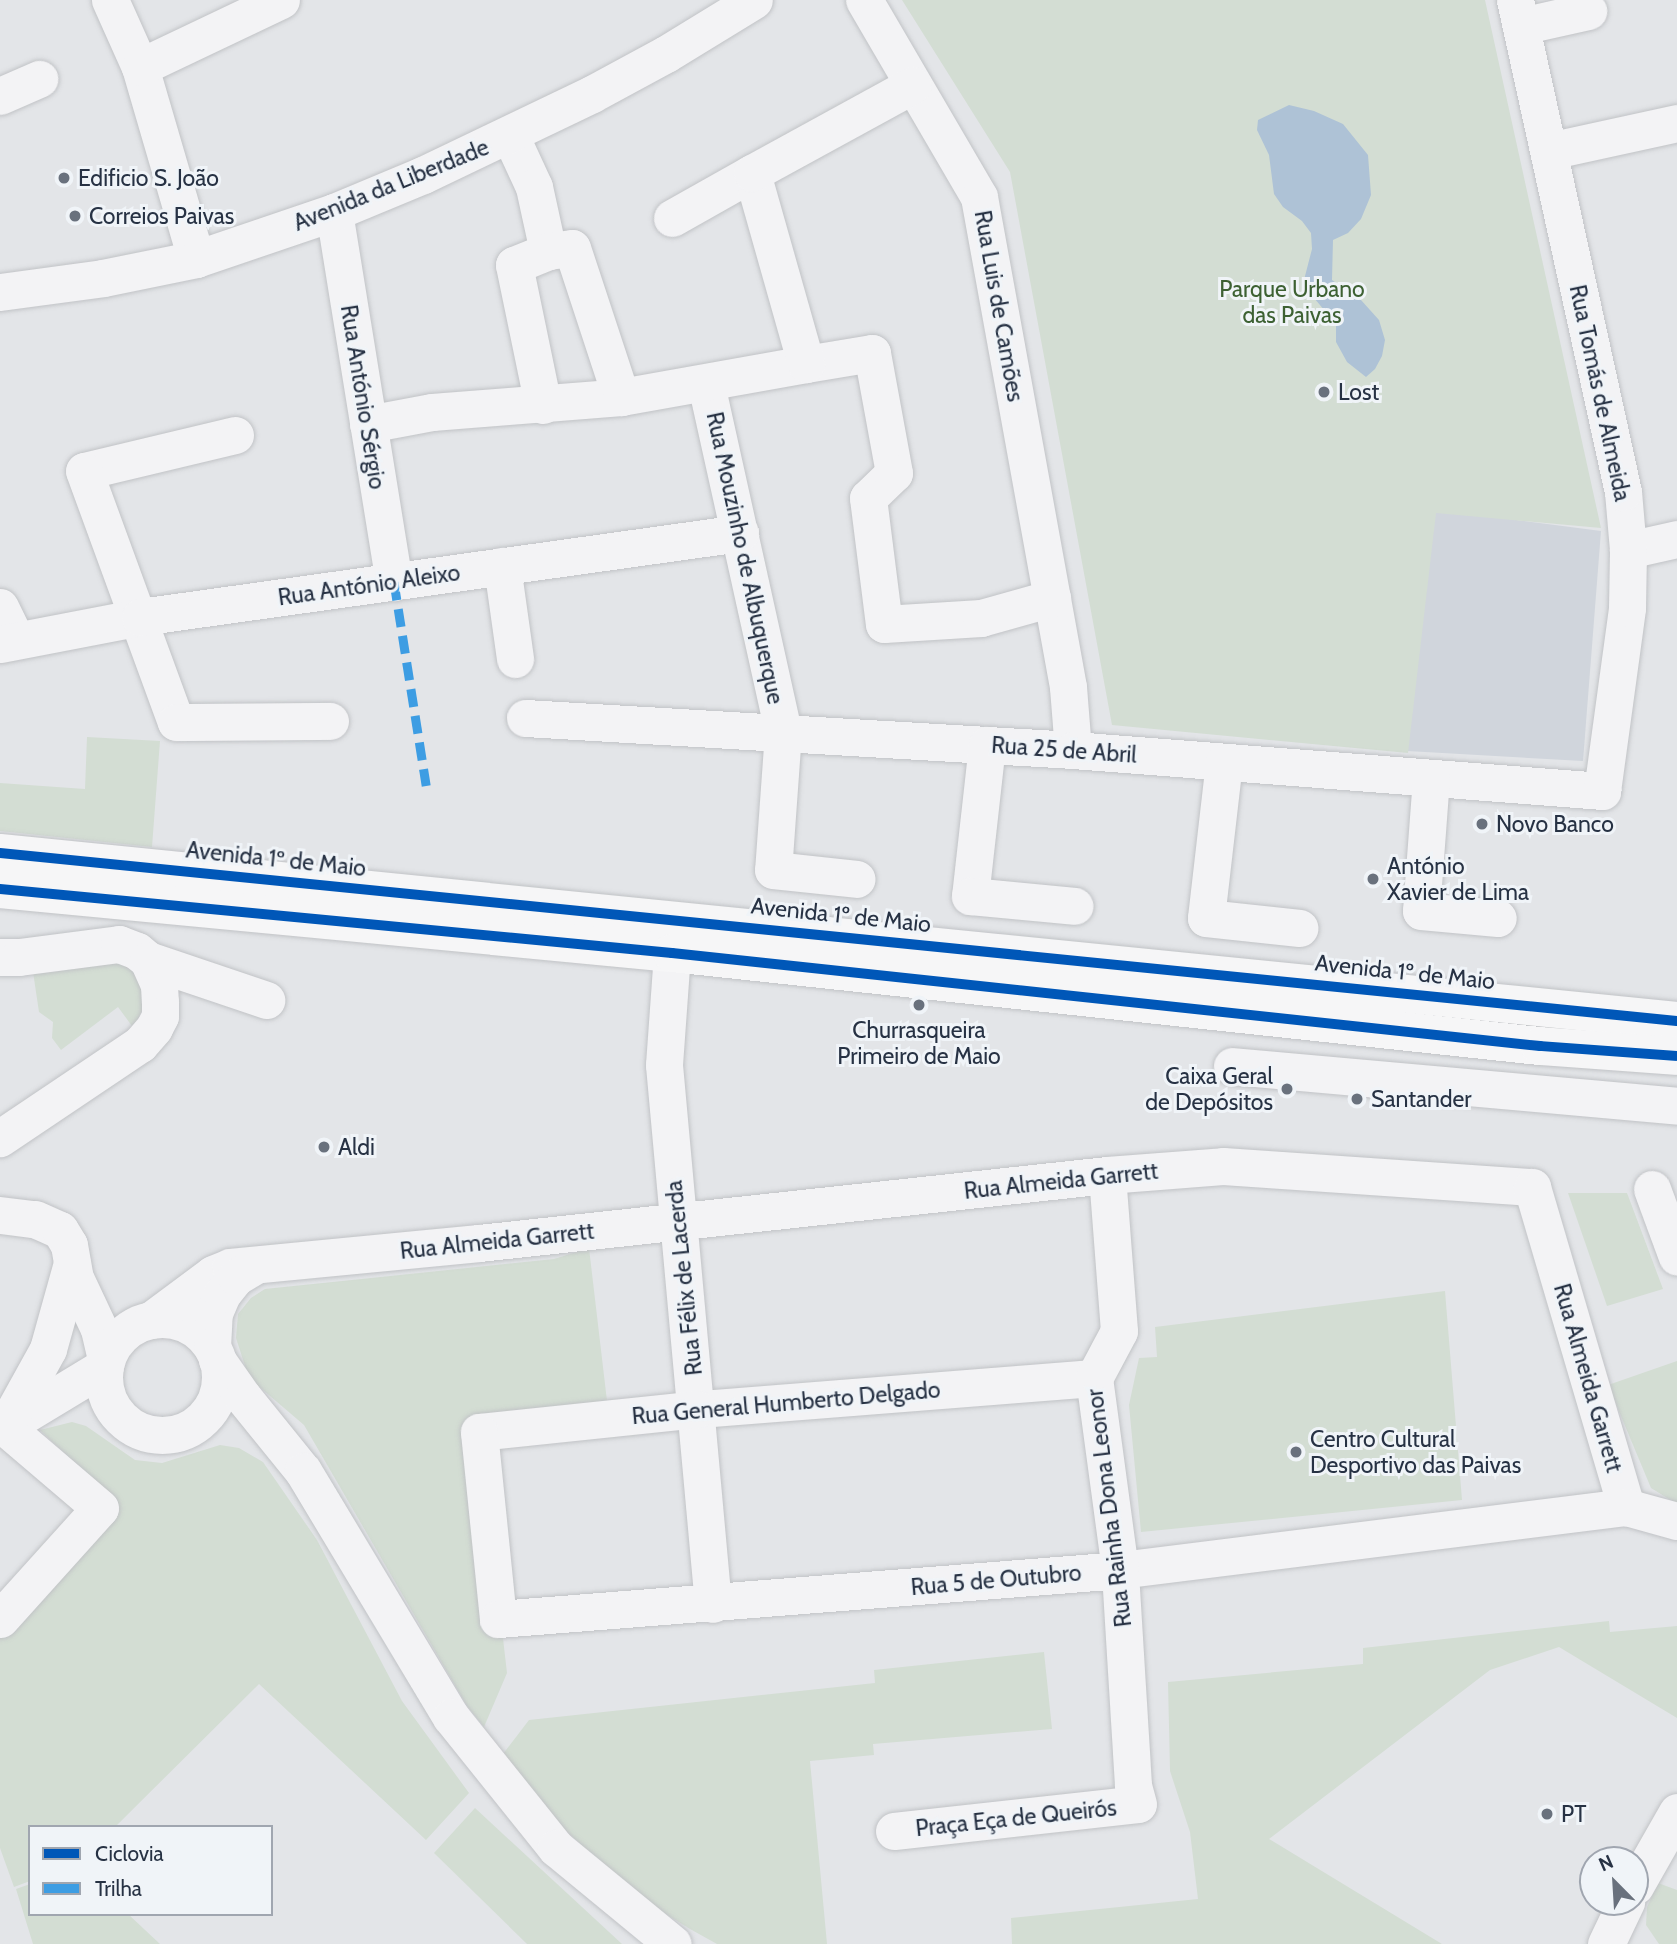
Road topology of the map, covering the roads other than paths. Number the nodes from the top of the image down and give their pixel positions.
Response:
1 (110, 0) edge
2 (282, 0) edge
3 (754, 0) edge
4 (864, 0) edge
5 (1588, 11) dead end
6 (1518, 13) edge
7 (140, 67) junction
8 (39, 79) dead end
9 (913, 85) junction
10 (0, 96) edge
11 (1677, 123) edge
12 (510, 135) junction
13 (1549, 151) junction
14 (752, 173) junction
15 (334, 212) junction
16 (672, 218) dead end
17 (548, 251) junction
18 (197, 259) junction
19 (0, 292) edge
20 (806, 364) junction
21 (706, 384) junction
22 (621, 397) junction
23 (543, 405) junction
24 (368, 424) junction
25 (235, 435) dead end
26 (740, 533) junction
27 (1677, 539) edge
28 (1628, 550) junction
29 (502, 566) junction
30 (394, 582) junction
31 (1052, 598) junction
32 (0, 607) edge
33 (140, 617) junction
34 (8, 642) edge
35 (515, 659) dead end
36 (525, 718) dead end
37 (330, 721) dead end
38 (783, 732) junction
39 (987, 745) junction
40 (1073, 750) junction
41 (1224, 762) junction
42 (1432, 778) junction
43 (1602, 791) joint
44 (0, 853) edge
45 (857, 879) dead end
46 (0, 889) edge
47 (1075, 906) dead end
48 (1498, 918) dead end
49 (1299, 928) dead end
50 (672, 953) junction
51 (0, 957) edge
52 (148, 960) junction
53 (266, 1000) dead end
54 (1677, 1021) edge
55 (1677, 1056) edge
56 (1232, 1066) dead end
57 (1677, 1106) edge
58 (0, 1138) edge
59 (1107, 1175) junction
60 (1652, 1189) dead end
61 (0, 1215) edge
62 (678, 1222) junction
63 (1677, 1257) edge
64 (259, 1265) junction
65 (78, 1279) junction
66 (149, 1320) junction
67 (215, 1353) junction
68 (106, 1363) junction
69 (1094, 1378) junction
70 (53, 1400) junction
71 (698, 1409) junction
72 (121, 1418) junction
73 (2, 1429) edge
74 (179, 1432) junction
75 (479, 1432) joint
76 (282, 1446) junction
77 (1626, 1507) junction
78 (1677, 1521) edge
79 (1120, 1570) junction
80 (713, 1604) junction
81 (0, 1619) edge
82 (1138, 1804) joint
83 (1677, 1812) edge
84 (894, 1832) dead end
85 (1649, 1861) edge
86 (1621, 1916) edge
87 (1629, 1916) edge
88 (673, 1944) edge
89 (1606, 1944) edge
90 (1630, 1944) edge

1 - 7 street
2 - 7 street
3 - 12 street, Avenida da Liberdade
4 - 9 street, Rua Luis de Camões
5 - 6 street
6 - 13 street, Rua Tomás de Almeida
7 - 18 street
8 - 10 street
9 - 14 street
9 - 31 street, Rua Luis de Camões
11 - 13 street
12 - 15 street, Avenida da Liberdade
12 - 17 street
13 - 28 street, Rua Tomás de Almeida
14 - 16 street
14 - 20 street
15 - 18 street, Avenida da Liberdade
15 - 24 street, Rua António Sérgio
17 - 22 street
17 - 23 street
18 - 19 street, Avenida da Liberdade
20 - 21 street
20 - 31 street
21 - 22 street
21 - 26 street, Rua Mouzinho de Albuquerque
22 - 23 street
23 - 24 street
24 - 30 street, Rua António Sérgio
25 - 33 street
26 - 29 street, Rua António Aleixo
26 - 38 street, Rua Mouzinho de Albuquerque
27 - 28 street
28 - 43 street, Rua Tomás de Almeida
29 - 30 street, Rua António Aleixo
29 - 35 street
30 - 33 street, Rua António Aleixo
31 - 40 street, Rua Luis de Camões
32 - 34 street
33 - 34 street, Rua António Aleixo
33 - 37 street
36 - 38 street, Rua 25 de Abril
38 - 39 street, Rua 25 de Abril
38 - 45 street, Avenida 1º de Maio
39 - 40 street, Rua 25 de Abril
39 - 47 street
40 - 41 street, Rua 25 de Abril
41 - 42 street, Rua 25 de Abril
41 - 49 street, Avenida 1º de Maio
42 - 43 street, Rua 25 de Abril
42 - 48 street
44 - 54 main road, Avenida 1º de Maio
46 - 50 main road
50 - 55 main road
50 - 62 street, Rua Félix de Lacerda
51 - 52 street
52 - 53 street
52 - 58 street
56 - 57 street
59 - 62 street, Rua Almeida Garrett
59 - 69 street, Rua Rainha Dona Leonor
59 - 77 street, Rua Almeida Garrett
60 - 63 street
61 - 65 street
62 - 64 street, Rua Almeida Garrett
62 - 71 street, Rua Félix de Lacerda
64 - 66 street, Rua Almeida Garrett
64 - 67 street, Rua Almeida Garrett
65 - 66 street
65 - 68 street
65 - 73 street
66 - 67 street
66 - 68 street
67 - 74 street
67 - 76 street
68 - 70 street
68 - 72 street
69 - 71 street, Rua General Humberto Delgado
69 - 79 street, Rua Rainha Dona Leonor
70 - 72 street
70 - 73 street
71 - 75 street, Rua General Humberto Delgado
71 - 80 street, Rua Félix de Lacerda
72 - 74 street
73 - 81 street
74 - 76 street
75 - 80 street, Rua 5 de Outubro
76 - 88 street
77 - 78 street, Rua 5 de Outubro
77 - 79 street, Rua 5 de Outubro
79 - 80 street, Rua 5 de Outubro
79 - 82 street, Rua Rainha Dona Leonor
82 - 84 street, Praça Eça de Queirós
83 - 85 street
86 - 89 street
87 - 90 street

